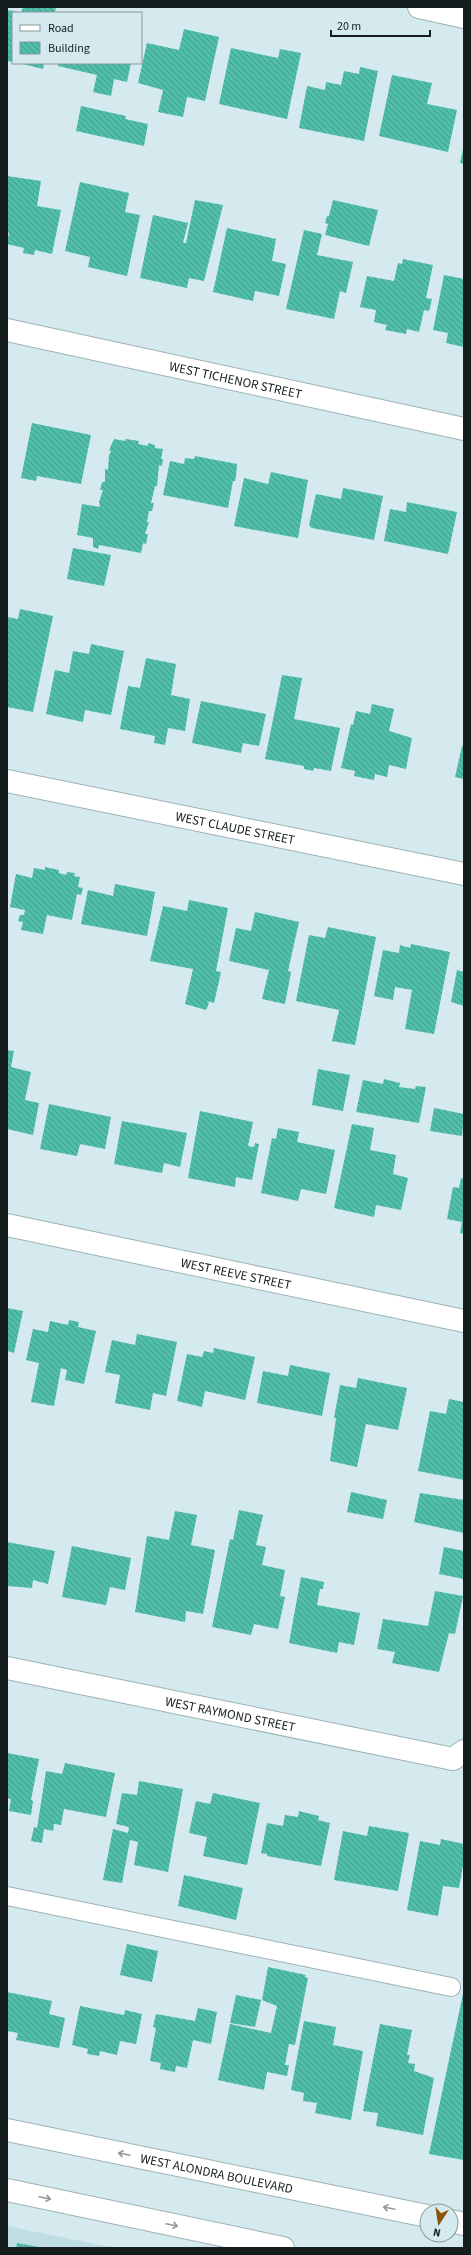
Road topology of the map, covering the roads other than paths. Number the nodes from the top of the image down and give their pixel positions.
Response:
1 (419, 7) edge
2 (464, 17) edge
3 (7, 330) edge
4 (464, 429) edge
5 (7, 781) edge
6 (464, 874) edge
7 (7, 1225) edge
8 (464, 1321) edge
9 (7, 1668) edge
10 (459, 1755) edge
11 (7, 1896) edge
12 (451, 1987) dead end
13 (7, 2130) edge
14 (7, 2190) edge
15 (419, 2214) edge
16 (283, 2248) edge

1 - 2 street
3 - 4 street, WEST TICHENOR STREET
5 - 6 street, WEST CLAUDE STREET
7 - 8 street, WEST REEVE STREET
9 - 10 street, WEST RAYMOND STREET
11 - 12 lane
15 -> 13 street, WEST ALONDRA BOULEVARD
14 -> 16 street

